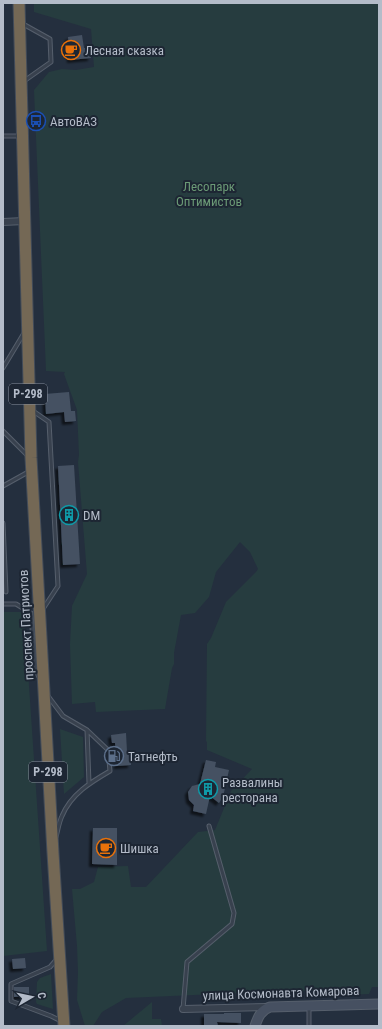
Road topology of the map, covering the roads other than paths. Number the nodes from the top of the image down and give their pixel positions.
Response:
1 (18, 3) edge
2 (19, 22) junction
3 (21, 83) junction
4 (3, 136) edge
5 (22, 136) junction
6 (24, 221) junction
7 (3, 222) edge
8 (26, 328) junction
9 (3, 368) edge
10 (29, 408) junction
11 (3, 431) edge
12 (31, 464) junction
13 (3, 486) edge
14 (3, 523) edge
15 (6, 592) dead end
16 (3, 604) edge
17 (39, 614) junction
18 (44, 688) junction
19 (87, 730) junction
20 (89, 783) junction
21 (209, 826) dead end
22 (53, 853) junction
23 (59, 958) junction
24 (379, 1004) edge
25 (309, 1006) junction
26 (254, 1007) junction
27 (270, 1007) junction
28 (183, 1009) joint
29 (257, 1022) edge
30 (64, 1024) edge
31 (309, 1026) edge

1 - 2 highway, проспект Патриотов / Р-298
2 - 3 highway, проспект Патриотов / Р-298
2 - 3 lane
3 - 5 highway, проспект Патриотов / Р-298
4 - 5 lane
5 - 6 highway, проспект Патриотов / Р-298
6 - 7 street
6 - 8 highway, проспект Патриотов / Р-298
8 - 9 lane
8 - 10 highway, проспект Патриотов / Р-298
10 - 12 highway, проспект Патриотов / Р-298
10 - 17 lane
11 - 12 lane
12 - 13 lane
12 - 17 highway, проспект Патриотов / Р-298
14 - 15 lane
16 - 18 lane
17 - 18 highway, проспект Патриотов / Р-298
18 - 19 lane
18 - 22 highway, проспект Патриотов / Р-298
19 - 20 lane
19 - 20 lane
20 - 22 lane
21 - 28 lane
22 - 23 highway, проспект Патриотов / Р-298
23 - 30 highway, проспект Патриотов / Р-298
23 - 30 lane
24 - 25 street, улица Космонавта Комарова
25 - 27 street, улица Космонавта Комарова
25 - 31 lane
26 - 27 street, улица Космонавта Комарова
26 - 28 street, улица Космонавта Комарова
26 - 29 lane
27 - 29 street

